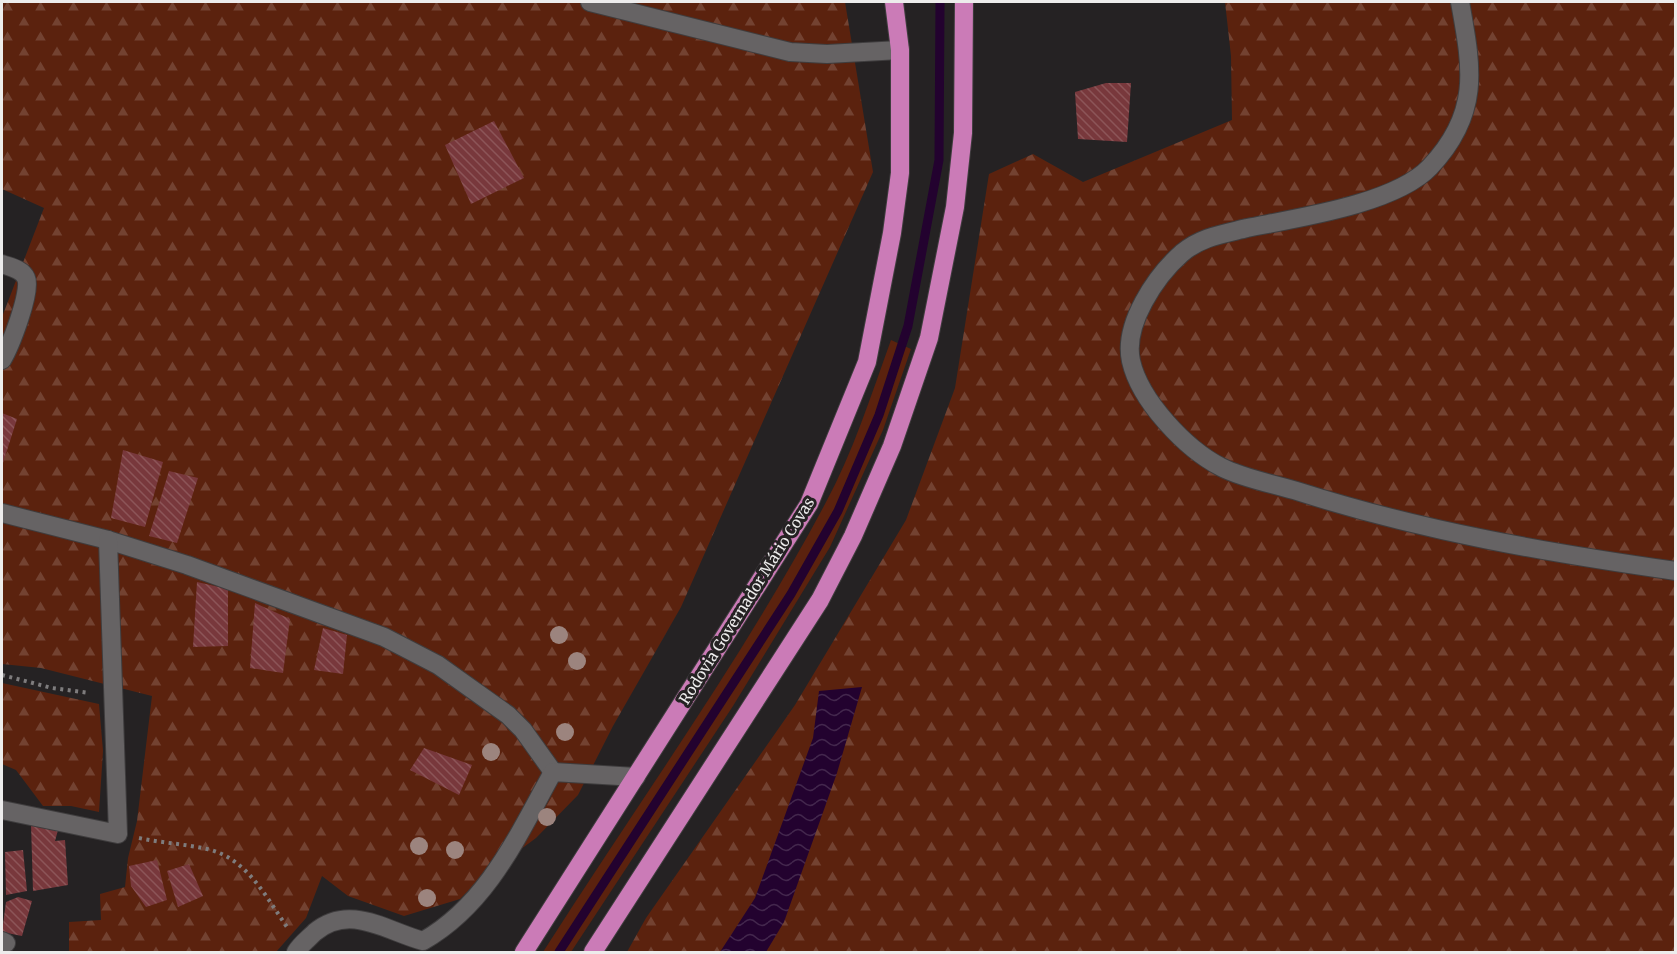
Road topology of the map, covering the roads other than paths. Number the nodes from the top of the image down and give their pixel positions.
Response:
1 (590, 2) edge
2 (894, 2) edge
3 (964, 2) edge
4 (1460, 2) edge
5 (900, 50) junction
6 (2, 264) edge
7 (2, 360) edge
8 (2, 513) edge
9 (108, 540) junction
10 (1676, 571) edge
11 (553, 772) junction
12 (636, 777) junction
13 (2, 810) edge
14 (298, 949) edge
15 (524, 952) edge
16 (593, 952) edge

1 - 5 street
2 - 5 highway, Rodovia Governador Mário Covas
3 - 16 highway
4 - 10 street
5 - 12 highway, Rodovia Governador Mário Covas
6 - 7 street
8 - 9 street
9 - 11 street
9 - 13 street
11 - 12 street
11 - 14 street
12 - 15 highway, Rodovia Governador Mário Covas

